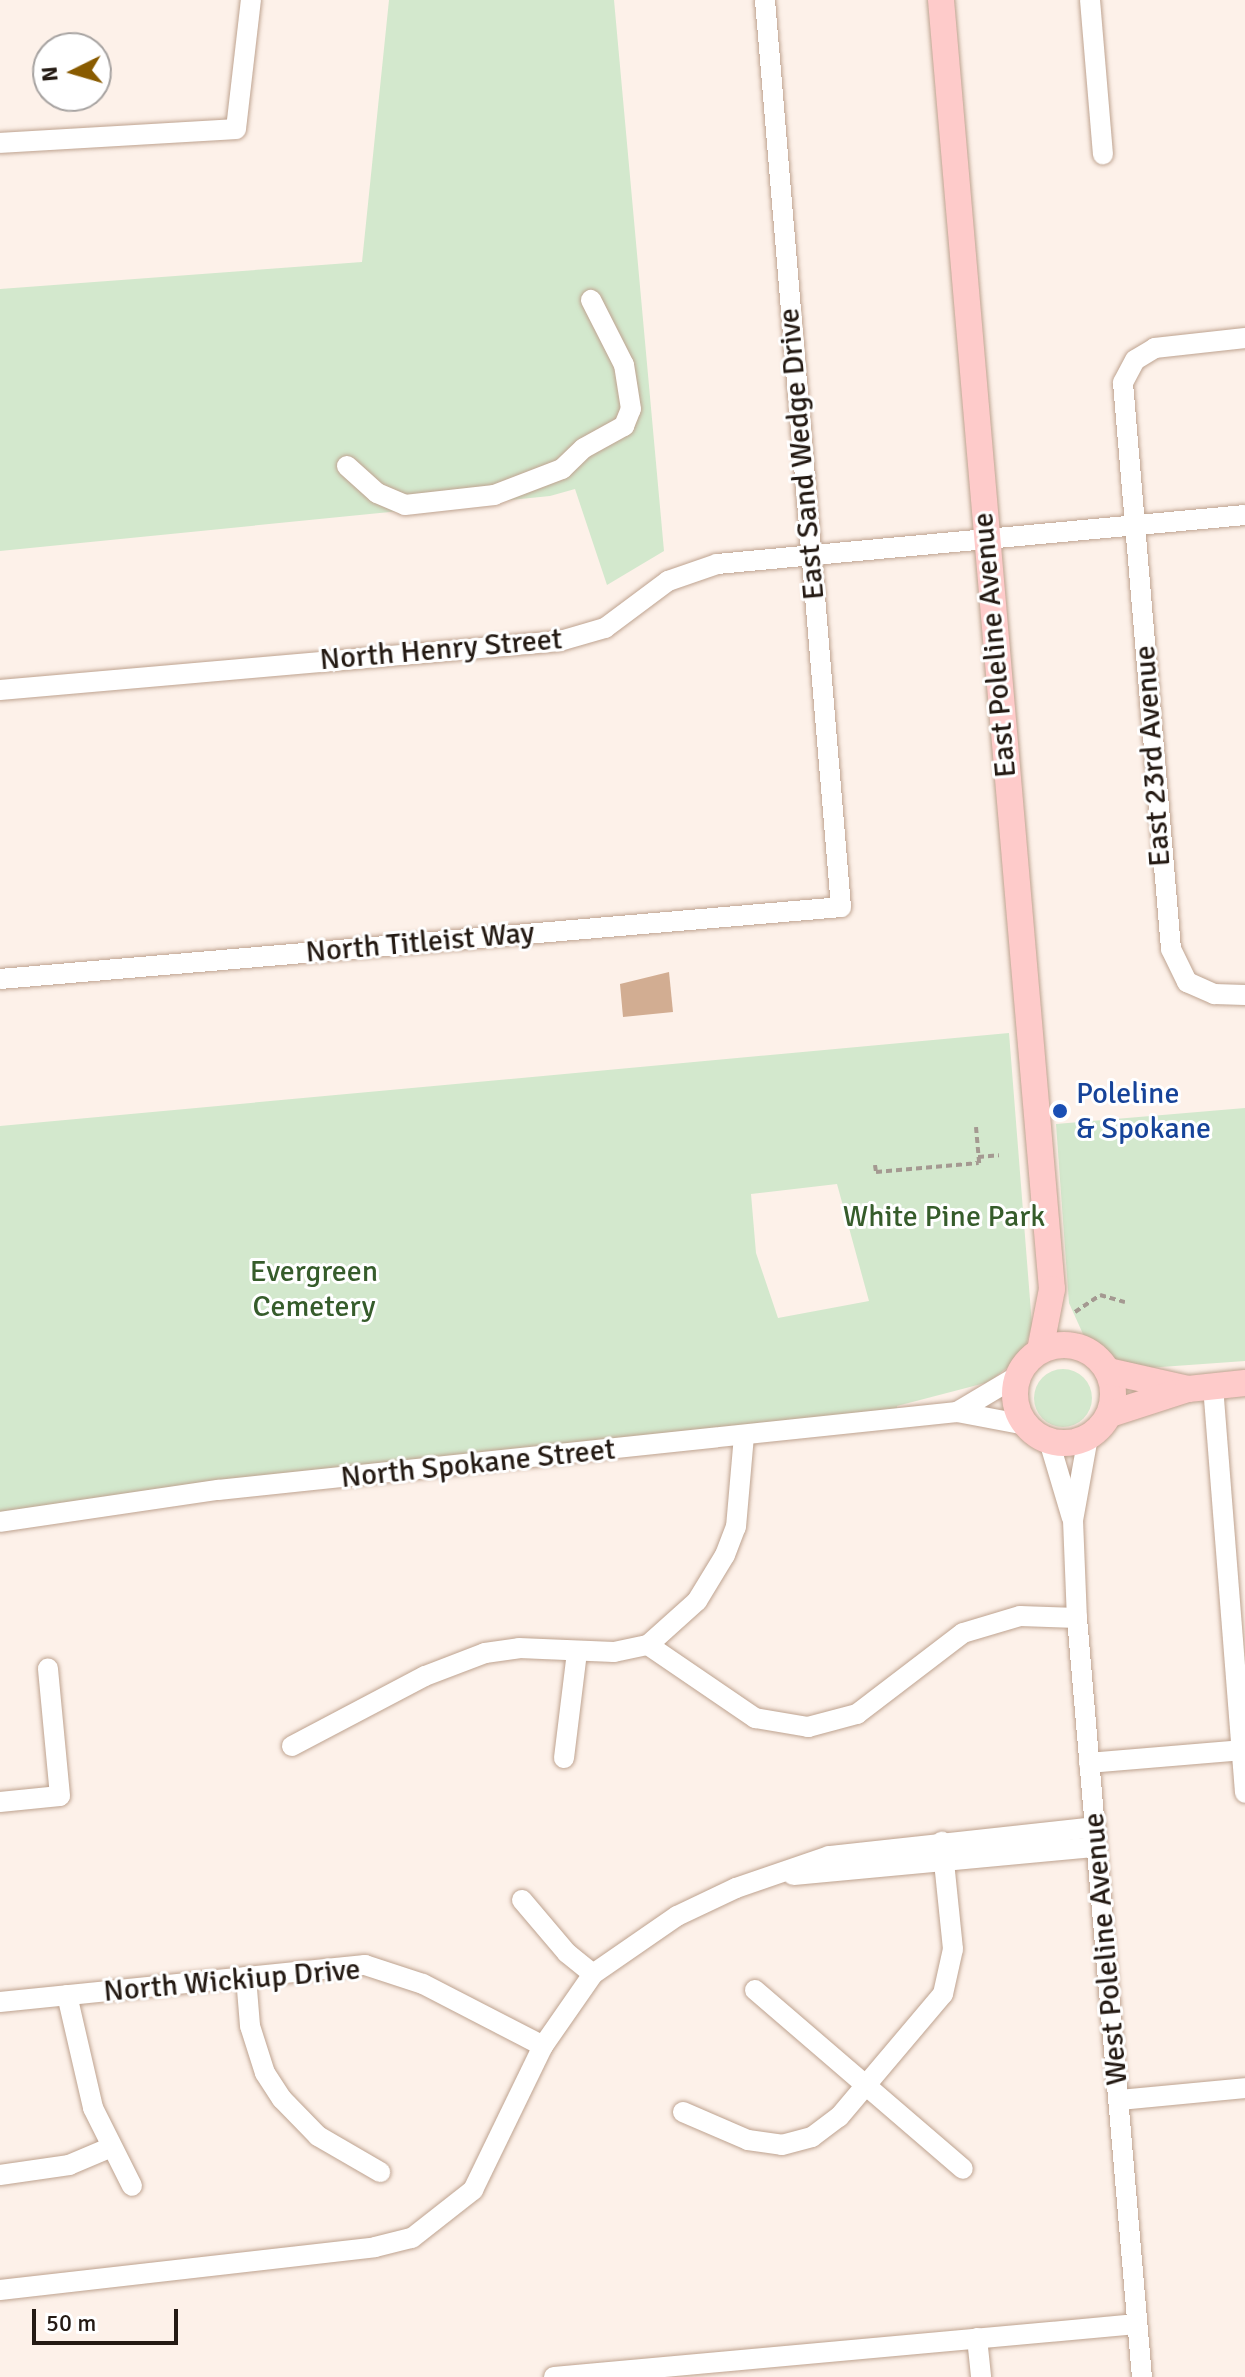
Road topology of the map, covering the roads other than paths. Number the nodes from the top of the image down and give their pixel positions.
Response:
1 (251, 0) edge
2 (765, 0) edge
3 (941, 0) edge
4 (1090, 0) edge
5 (0, 143) edge
6 (1103, 154) dead end
7 (591, 300) dead end
8 (1245, 338) edge
9 (347, 466) dead end
10 (1245, 515) edge
11 (1136, 526) junction
12 (987, 541) junction
13 (811, 554) junction
14 (0, 690) edge
15 (841, 907) joint
16 (0, 979) edge
17 (1245, 995) edge
18 (1052, 1289) junction
19 (1040, 1351) junction
20 (1089, 1351) junction
21 (1108, 1371) junction
22 (1019, 1375) junction
23 (1245, 1383) edge
24 (1201, 1387) junction
25 (957, 1412) junction
26 (1110, 1414) junction
27 (1026, 1425) junction
28 (744, 1436) junction
29 (1088, 1437) junction
30 (1049, 1441) junction
31 (1073, 1520) junction
32 (0, 1522) edge
33 (1077, 1618) junction
34 (648, 1645) junction
35 (577, 1652) junction
36 (48, 1669) dead end
37 (292, 1746) dead end
38 (1243, 1750) edge
39 (564, 1758) dead end
40 (1089, 1763) junction
41 (1245, 1793) edge
42 (0, 1802) edge
43 (1096, 1837) junction
44 (942, 1842) junction
45 (944, 1863) junction
46 (769, 1877) junction
47 (522, 1900) dead end
48 (593, 1974) junction
49 (246, 1977) junction
50 (755, 1990) dead end
51 (67, 1995) junction
52 (0, 2002) edge
53 (543, 2046) junction
54 (865, 2085) junction
55 (1245, 2088) edge
56 (1119, 2100) junction
57 (683, 2112) dead end
58 (109, 2148) junction
59 (963, 2169) dead end
60 (380, 2172) dead end
61 (0, 2175) edge
62 (132, 2186) dead end
63 (0, 2290) edge
64 (1137, 2324) junction
65 (977, 2338) junction
66 (731, 2369) edge
67 (554, 2377) edge
68 (981, 2377) edge
69 (1142, 2377) edge

1 - 5 street
2 - 13 street, East Sand Wedge Drive
3 - 12 main road, East Poleline Avenue
4 - 6 street
7 - 9 street
8 - 11 street, East 23rd Avenue
10 - 11 street, North Henry Street
11 - 12 street, North Henry Street
11 - 17 street, East 23rd Avenue
12 - 13 street, North Henry Street
12 - 18 main road, East Poleline Avenue
13 - 14 street, North Henry Street
13 - 15 street, East Sand Wedge Drive
15 - 16 street, North Titleist Way
18 - 19 main road, East Poleline Avenue
18 - 20 main road, East Poleline Avenue
19 - 20 main road
19 - 22 main road
20 - 21 main road
21 - 24 main road
21 - 26 main road
22 - 25 street, North Spokane Street
22 - 27 main road
23 - 24 main road
24 - 26 main road
24 - 38 street
25 - 27 street, North Spokane Street
25 - 28 street, North Spokane Street
26 - 29 main road
27 - 30 main road
28 - 32 street, North Spokane Street
28 - 34 street
29 - 30 main road
29 - 31 street, West Poleline Avenue
30 - 31 street, West Poleline Avenue
31 - 33 street, West Poleline Avenue
33 - 34 street
33 - 40 street, West Poleline Avenue
34 - 35 street
35 - 37 street
35 - 39 street
36 - 42 street
38 - 40 street
38 - 41 street
40 - 43 street, West Poleline Avenue
43 - 44 street
43 - 45 street
43 - 56 street, West Poleline Avenue
44 - 45 street
44 - 46 street
45 - 46 street
45 - 54 street
46 - 48 street
47 - 48 street
48 - 53 street
49 - 51 street, North Wickiup Drive
49 - 53 street, North Wickiup Drive
49 - 60 street
50 - 54 street
51 - 52 street, North Wickiup Drive
51 - 58 street
53 - 63 street
54 - 57 street
54 - 59 street
55 - 56 street
56 - 64 street, West Poleline Avenue
58 - 61 street
58 - 62 street
64 - 65 street
64 - 69 street, West Poleline Avenue
65 - 66 street
65 - 68 street
66 - 67 street

